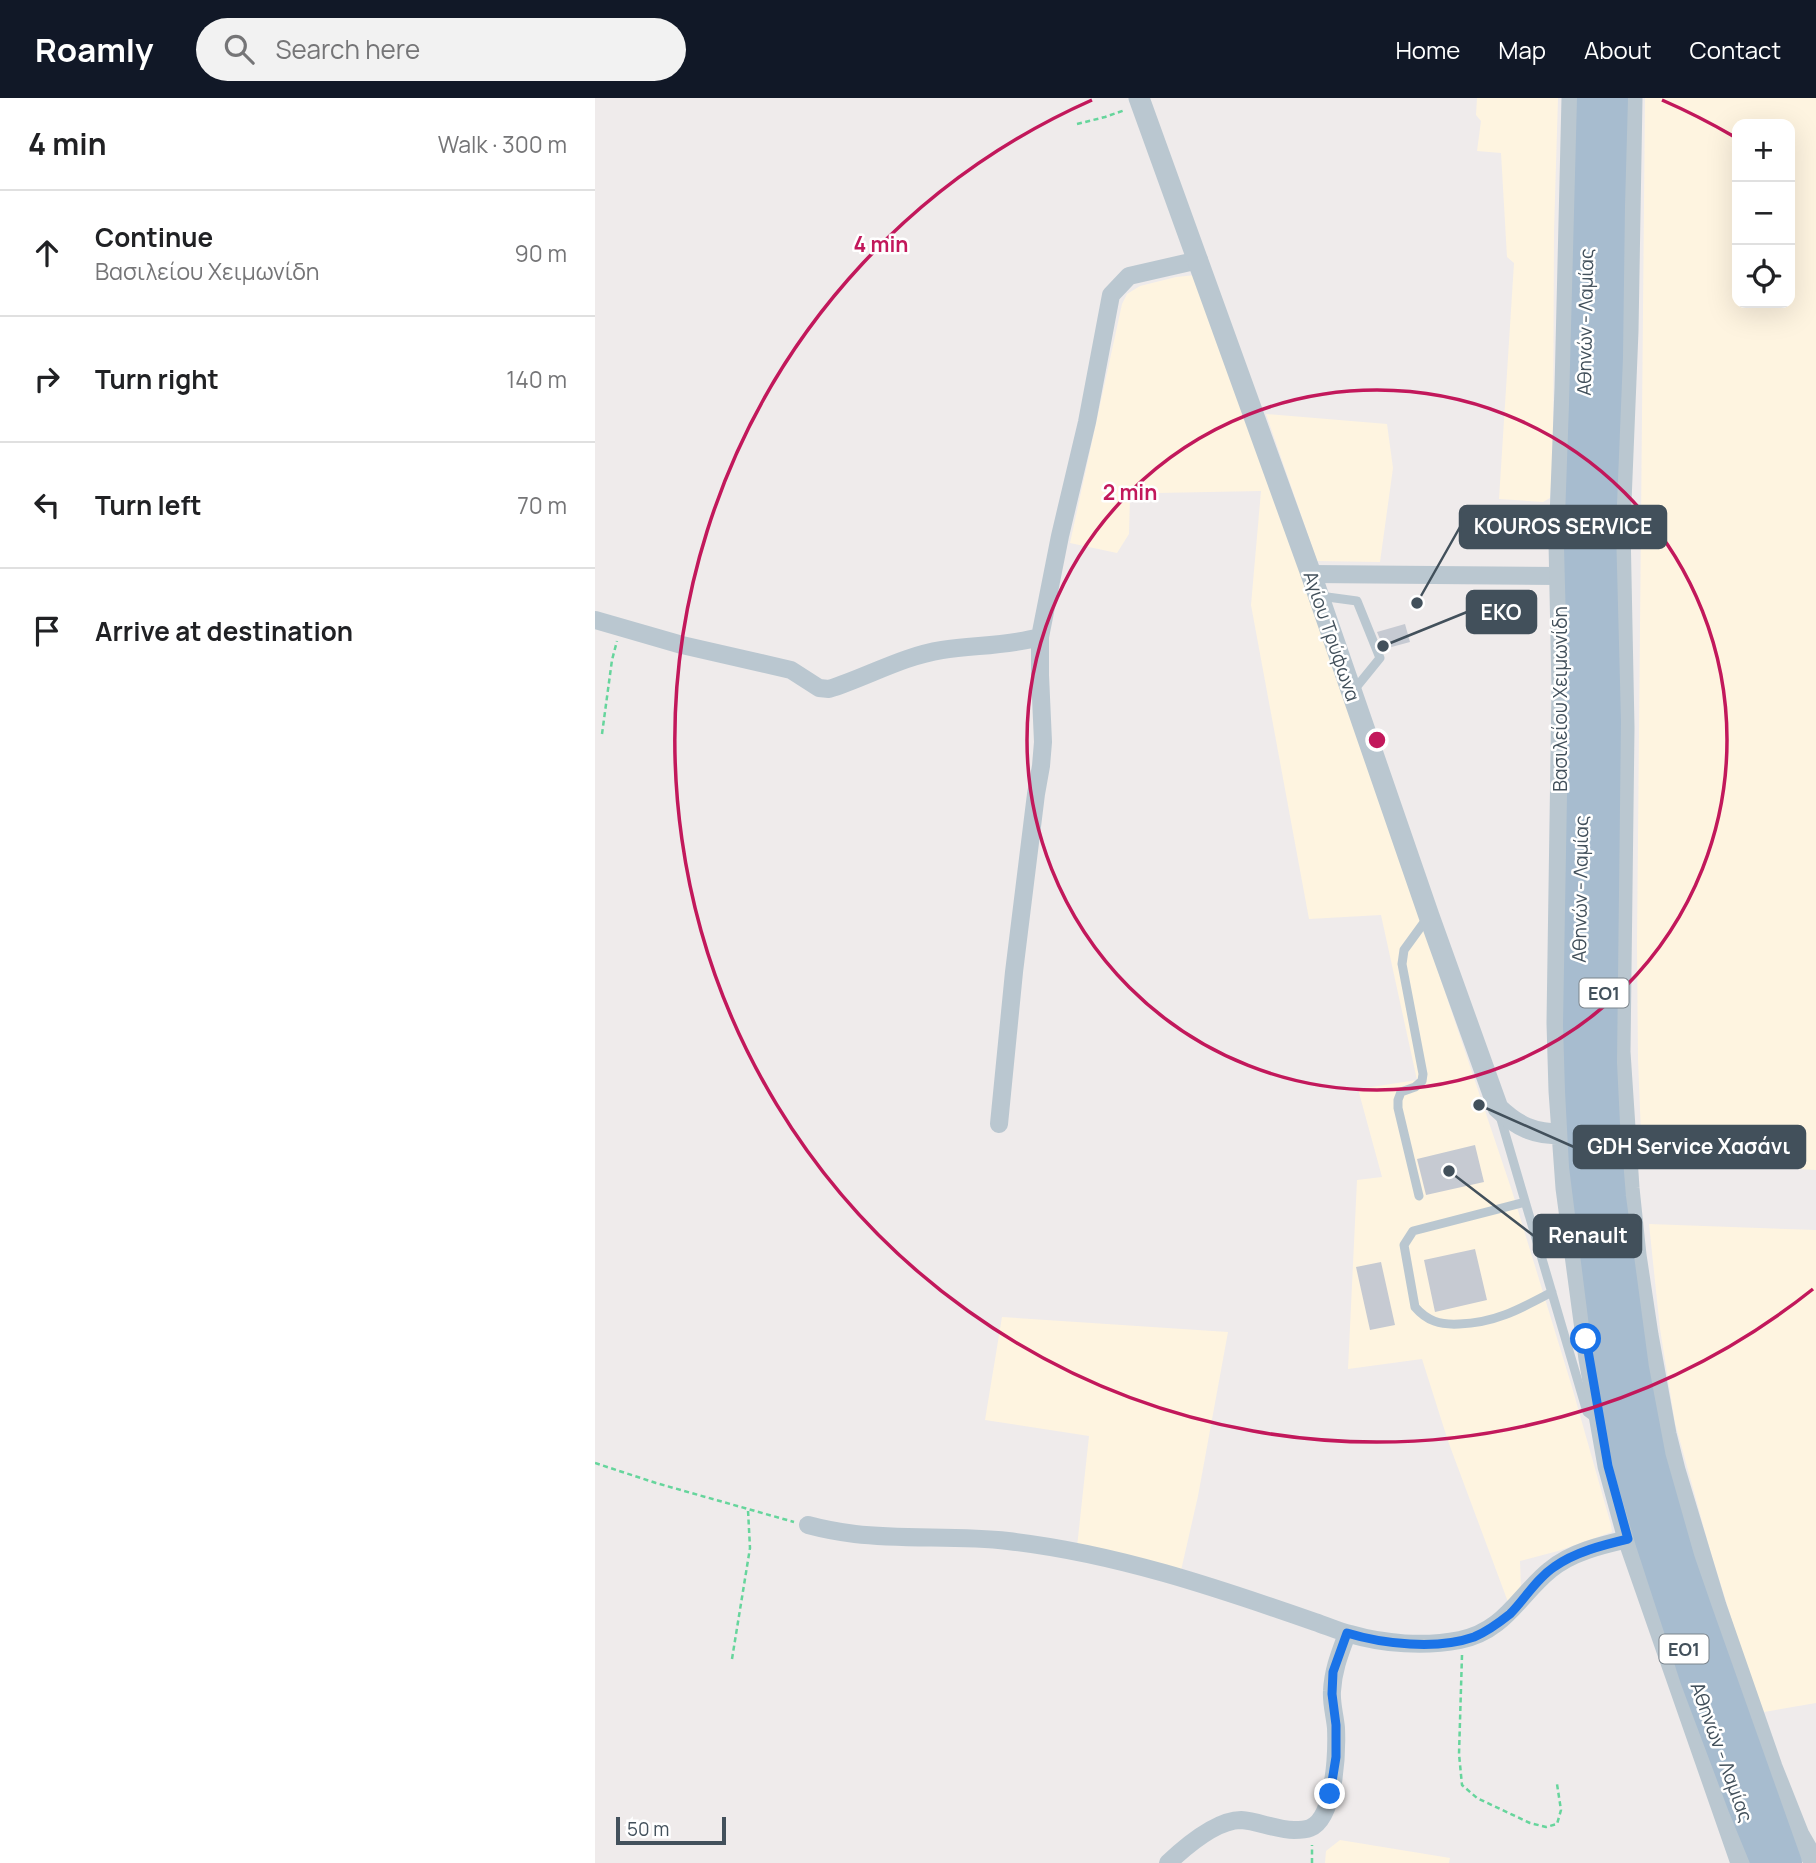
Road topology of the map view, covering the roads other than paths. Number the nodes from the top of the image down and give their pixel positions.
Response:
1 (1572, 98) edge
2 (1591, 98) edge
3 (1614, 98) edge
4 (1632, 98) edge
5 (1140, 100) edge
6 (1199, 260) junction
7 (1311, 574) junction
8 (1559, 576) junction
9 (1319, 596) junction
10 (595, 620) edge
11 (1040, 637) junction
12 (1352, 692) junction
13 (1429, 916) junction
14 (1498, 1108) junction
15 (999, 1124) dead end
16 (1562, 1134) junction
17 (1419, 1195) dead end
18 (1525, 1202) junction
19 (1552, 1292) junction
20 (1599, 1421) junction
21 (808, 1525) road end
22 (1628, 1539) junction
23 (1347, 1633) junction
24 (1168, 1863) edge
25 (1741, 1863) edge
26 (1765, 1863) edge
27 (1788, 1863) edge
28 (1815, 1863) edge

1 - 8 street, Βασιλείου Χειμωνίδη
2 - 26 main road, Αθηνών - Λαμίας / ΕΟ1
3 - 27 main road, Αθηνών - Λαμίας / ΕΟ1
4 - 28 street
5 - 6 street, Αγίου Τρύφωνα
6 - 7 street, Αγίου Τρύφωνα
6 - 11 street
7 - 8 street
7 - 9 street, Αγίου Τρύφωνα
8 - 16 street, Βασιλείου Χειμωνίδη
9 - 12 street, Αγίου Τρύφωνα
9 - 12 lane
10 - 11 street
11 - 15 street
12 - 13 street, Αγίου Τρύφωνα
13 - 14 street, Αγίου Τρύφωνα
13 - 17 lane
14 - 16 street
14 - 18 lane
16 - 20 street, Βασιλείου Χειμωνίδη
18 - 19 lane
18 - 19 lane
19 - 20 lane
20 - 22 street, Βασιλείου Χειμωνίδη
21 - 23 street
22 - 23 street
22 - 25 street, Βασιλείου Χειμωνίδη
23 - 24 street

